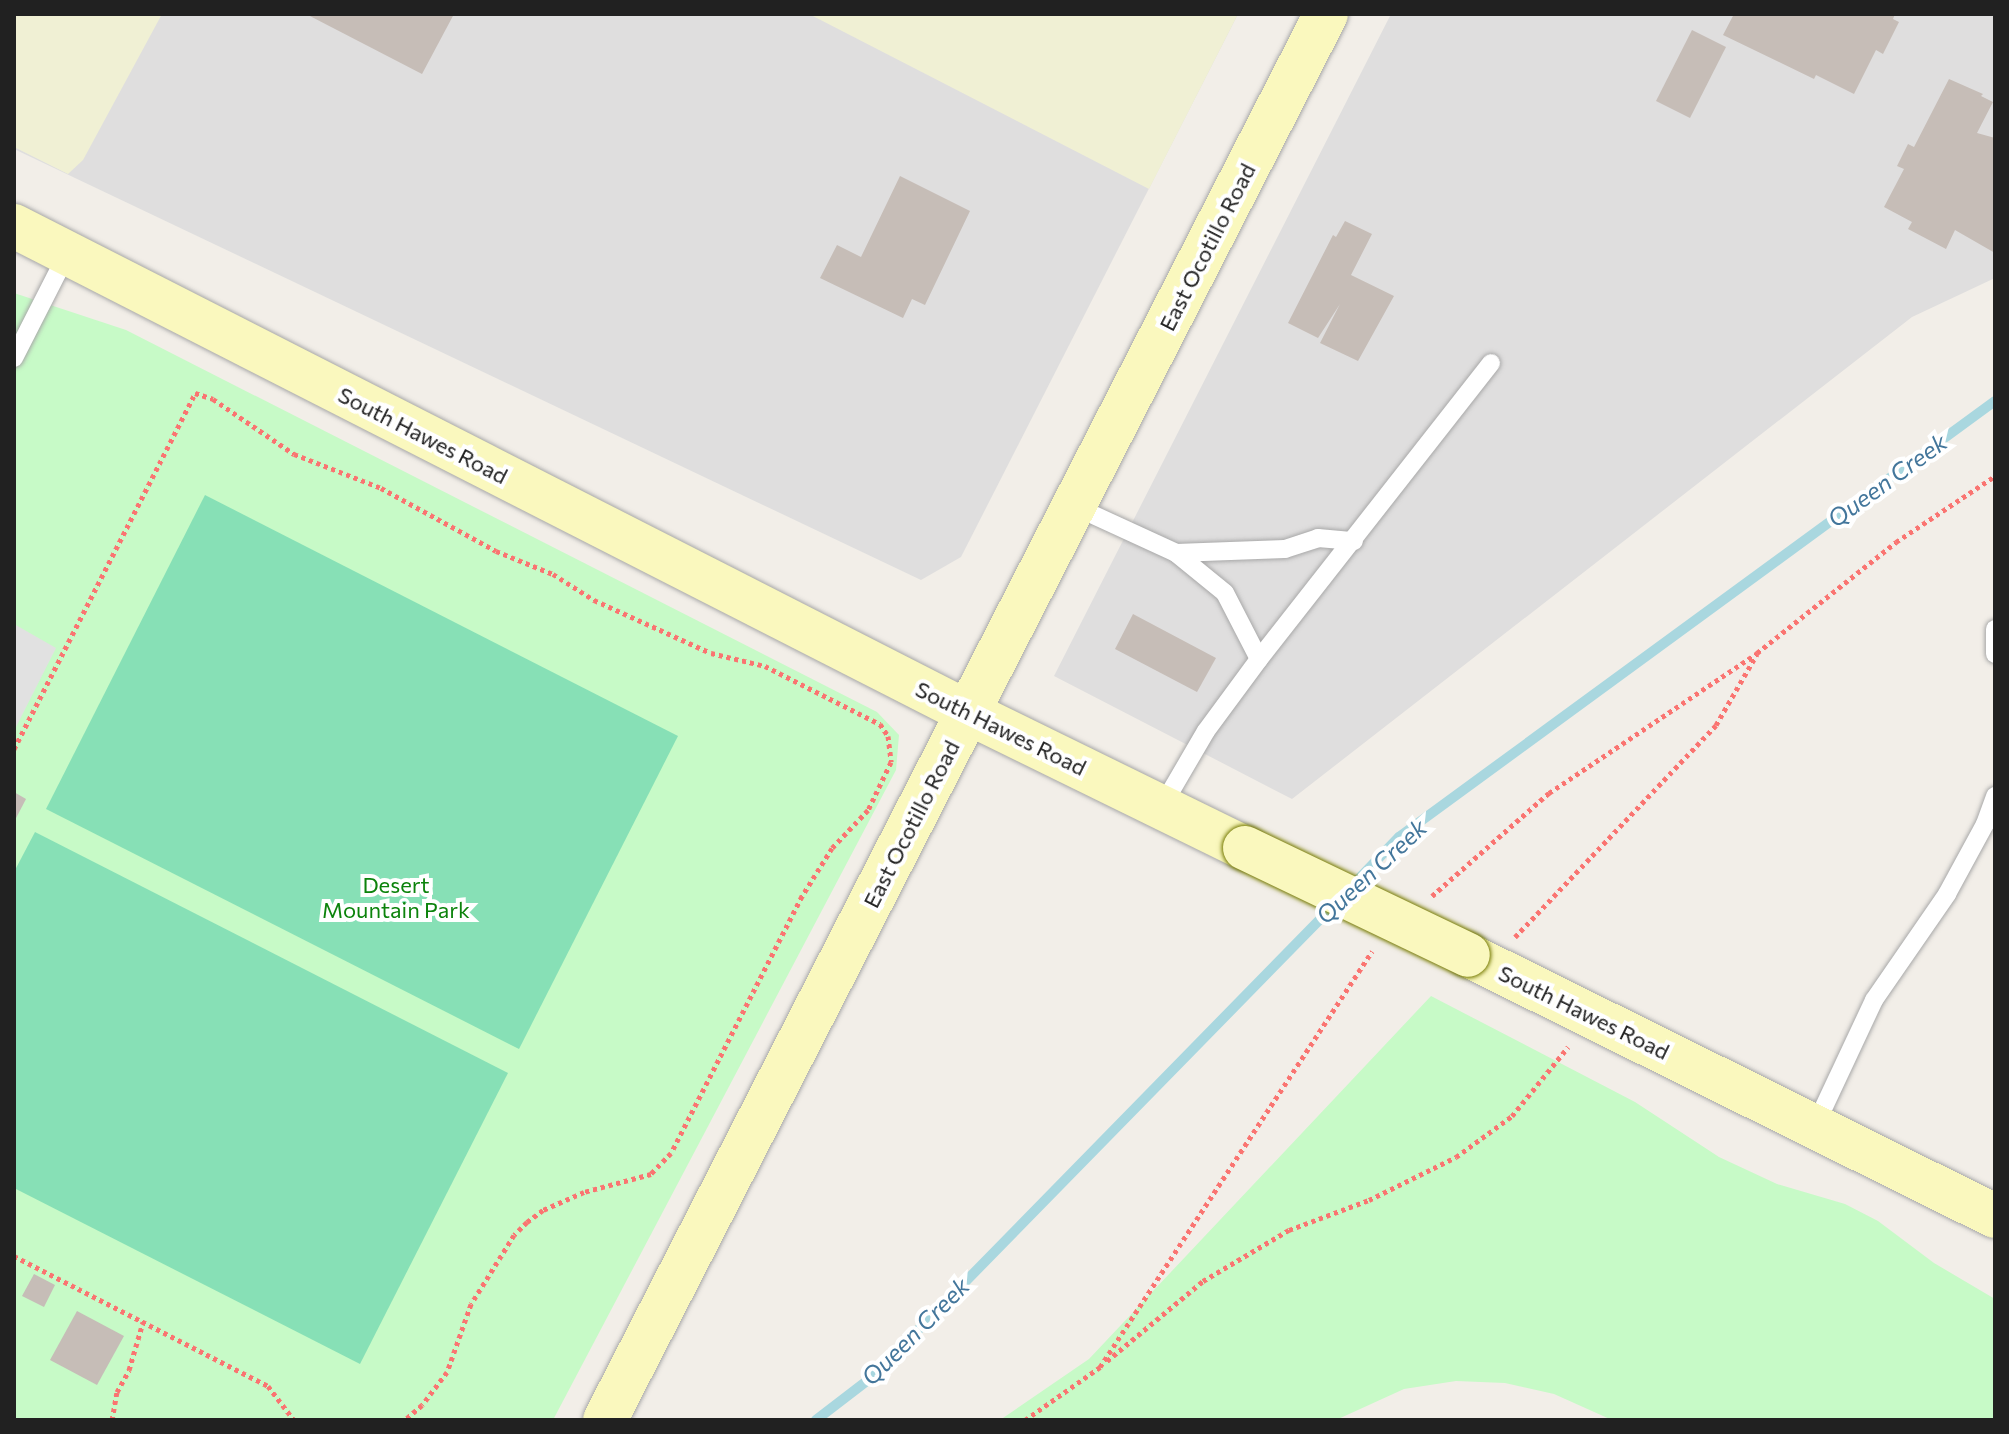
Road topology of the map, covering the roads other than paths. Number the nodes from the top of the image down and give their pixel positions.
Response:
1 (1326, 14) edge
2 (14, 226) edge
3 (67, 253) junction
4 (14, 358) edge
5 (1491, 363) dead end
6 (1074, 506) junction
7 (1354, 541) junction
8 (1176, 553) junction
9 (1995, 629) edge
10 (1995, 654) edge
11 (1259, 659) junction
12 (967, 712) junction
13 (1995, 796) edge
14 (1161, 808) junction
15 (1815, 1126) junction
16 (1995, 1216) edge
17 (605, 1420) edge

1 - 6 main road, East Ocotillo Road
2 - 3 main road, South Hawes Road
3 - 4 lane
3 - 12 main road, South Hawes Road
5 - 7 lane
6 - 8 lane
6 - 12 main road, East Ocotillo Road
7 - 8 lane
7 - 11 lane
8 - 11 lane
9 - 10 lane
11 - 14 lane
12 - 14 main road, South Hawes Road
12 - 17 main road, East Ocotillo Road
13 - 15 lane
14 - 15 main road, South Hawes Road, bridge
15 - 16 main road, South Hawes Road

